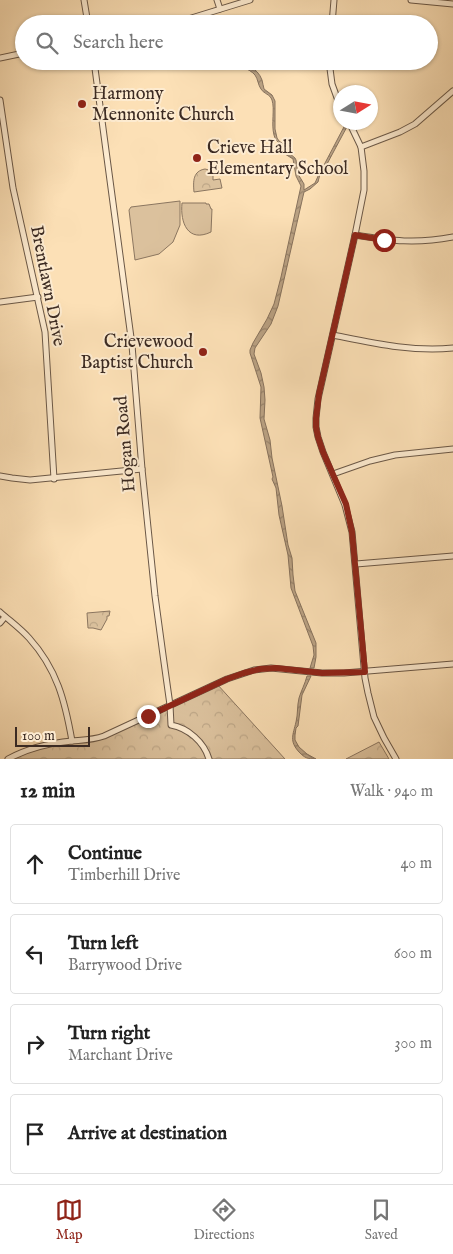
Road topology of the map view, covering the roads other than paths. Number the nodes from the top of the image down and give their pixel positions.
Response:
1 (84, 0) edge
2 (217, 0) edge
3 (250, 0) edge
4 (334, 0) edge
5 (411, 0) edge
6 (453, 4) edge
7 (220, 9) junction
8 (86, 15) edge
9 (201, 15) edge
10 (333, 15) edge
11 (15, 55) edge
12 (0, 58) edge
13 (95, 70) edge
14 (330, 70) edge
15 (333, 87) edge
16 (453, 92) edge
17 (0, 100) edge
18 (353, 130) edge
19 (361, 147) junction
20 (355, 235) junction
21 (453, 237) edge
22 (38, 296) junction
23 (0, 302) edge
24 (333, 335) junction
25 (453, 348) edge
26 (453, 448) edge
27 (142, 469) junction
28 (333, 474) junction
29 (0, 476) edge
30 (54, 479) junction
31 (453, 556) edge
32 (356, 564) junction
33 (0, 612) edge
34 (5, 617) junction
35 (0, 623) edge
36 (453, 664) edge
37 (365, 672) junction
38 (170, 705) junction
39 (72, 741) junction
40 (8, 759) edge
41 (209, 759) edge
42 (396, 759) edge

1 - 8 street
2 - 7 street
3 - 7 street
4 - 10 street
5 - 6 street
7 - 9 street
11 - 12 street
13 - 27 street, Hogan Road
14 - 15 street
16 - 19 street
17 - 22 street, Brentlawn Drive
18 - 19 street
19 - 20 street
20 - 21 street
20 - 24 street
22 - 23 street
22 - 30 street, Brentlawn Drive
24 - 25 street
24 - 28 street
26 - 28 street
27 - 30 street
27 - 38 street, Hogan Road
28 - 32 street
29 - 30 street
31 - 32 street
32 - 37 street
33 - 34 street
34 - 35 street
34 - 39 street
36 - 37 street
37 - 38 street
37 - 42 street
38 - 39 street
38 - 41 street, Hogan Road
39 - 40 street

